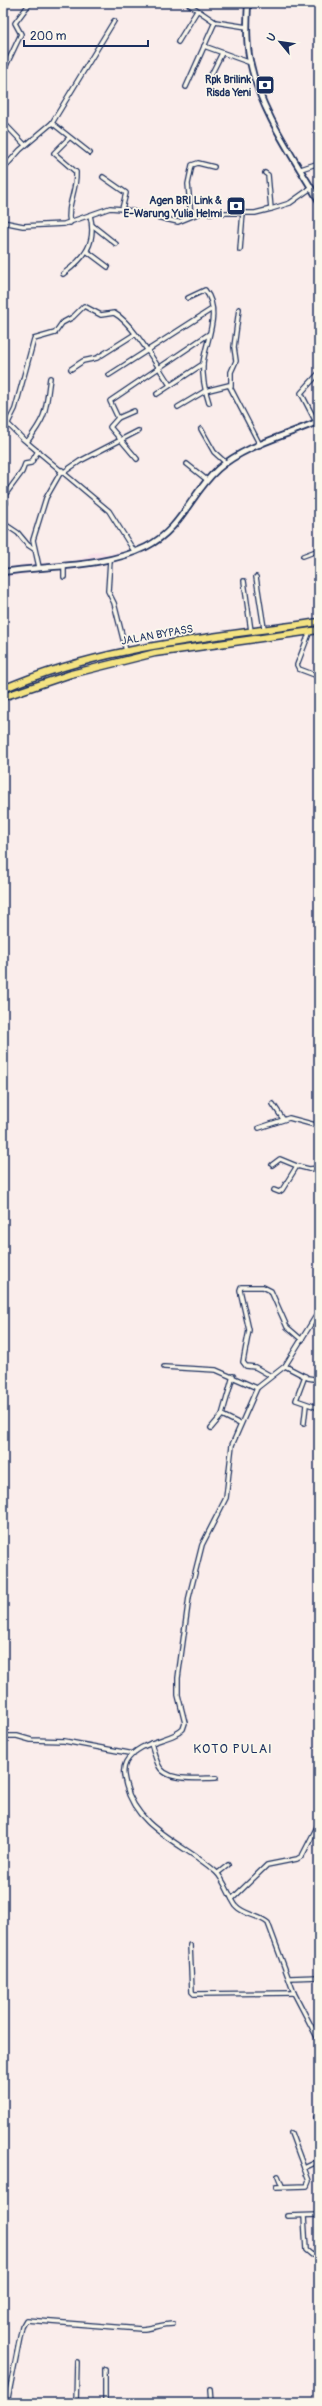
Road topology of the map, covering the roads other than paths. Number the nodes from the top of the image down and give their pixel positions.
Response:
1 (30, 3) edge
2 (188, 3) edge
3 (248, 3) edge
4 (197, 11) junction
5 (114, 21) dead end
6 (215, 22) junction
7 (247, 27) junction
8 (178, 42) dead end
9 (204, 46) junction
10 (222, 53) junction
11 (251, 63) junction
12 (3, 72) edge
13 (210, 75) dead end
14 (186, 87) dead end
15 (3, 122) edge
16 (52, 123) junction
17 (69, 138) junction
18 (25, 145) junction
19 (90, 153) dead end
20 (319, 163) edge
21 (214, 167) dead end
22 (3, 169) edge
23 (301, 169) junction
24 (265, 172) dead end
25 (103, 177) dead end
26 (312, 188) junction
27 (319, 201) edge
28 (122, 209) junction
29 (271, 209) junction
30 (243, 212) junction
31 (90, 215) junction
32 (191, 216) junction
33 (3, 222) edge
34 (70, 223) junction
35 (92, 225) junction
36 (116, 244) dead end
37 (240, 250) dead end
38 (88, 252) junction
39 (108, 267) dead end
40 (63, 274) dead end
41 (188, 298) dead end
42 (212, 309) junction
43 (239, 309) dead end
44 (135, 334) junction
45 (209, 334) junction
46 (147, 352) junction
47 (203, 364) junction
48 (158, 368) junction
49 (72, 369) dead end
50 (319, 373) edge
51 (109, 375) dead end
52 (50, 378) dead end
53 (170, 385) junction
54 (231, 386) junction
55 (205, 391) junction
56 (157, 394) dead end
57 (209, 403) dead end
58 (178, 407) dead end
59 (134, 411) dead end
60 (118, 418) junction
61 (3, 419) edge
62 (317, 422) edge
63 (8, 423) junction
64 (201, 429) dead end
65 (138, 431) dead end
66 (120, 440) junction
67 (27, 442) junction
68 (260, 445) junction
69 (38, 451) junction
70 (137, 459) dead end
71 (226, 463) junction
72 (187, 464) dead end
73 (63, 471) junction
74 (207, 480) junction
75 (3, 509) edge
76 (3, 523) edge
77 (34, 549) junction
78 (319, 550) edge
79 (134, 551) junction
80 (303, 556) dead end
81 (110, 560) junction
82 (64, 565) junction
83 (39, 567) junction
84 (3, 572) edge
85 (64, 578) dead end
86 (256, 578) dead end
87 (244, 581) dead end
88 (319, 622) edge
89 (264, 628) junction
90 (319, 630) edge
91 (251, 631) junction
92 (310, 631) junction
93 (190, 639) junction
94 (191, 647) junction
95 (126, 650) junction
96 (316, 675) dead end
97 (3, 689) edge
98 (3, 697) edge
99 (273, 1104) dead end
100 (283, 1119) junction
101 (319, 1126) edge
102 (259, 1128) dead end
103 (272, 1165) dead end
104 (297, 1166) junction
105 (319, 1168) edge
106 (274, 1190) dead end
107 (319, 1311) edge
108 (302, 1340) junction
109 (285, 1366) junction
110 (164, 1367) dead end
111 (233, 1376) junction
112 (271, 1376) junction
113 (305, 1376) junction
114 (319, 1380) edge
115 (257, 1388) junction
116 (306, 1405) junction
117 (319, 1408) edge
118 (222, 1415) junction
119 (304, 1423) dead end
120 (240, 1424) junction
121 (211, 1428) dead end
122 (3, 1736) edge
123 (151, 1743) junction
124 (134, 1754) junction
125 (216, 1778) dead end
126 (319, 1823) edge
127 (228, 1865) dead end
128 (218, 1874) junction
129 (232, 1899) junction
130 (190, 1945) dead end
131 (290, 1978) junction
132 (319, 1978) edge
133 (294, 1992) junction
134 (319, 2041) edge
135 (319, 2116) edge
136 (319, 2128) edge
137 (291, 2133) dead end
138 (319, 2161) edge
139 (304, 2168) junction
140 (278, 2176) dead end
141 (282, 2186) junction
142 (276, 2187) dead end
143 (319, 2215) edge
144 (287, 2216) dead end
145 (304, 2216) junction
146 (319, 2254) edge
147 (173, 2324) dead end
148 (77, 2362) dead end
149 (105, 2369) dead end
150 (210, 2390) dead end
151 (7, 2403) edge
152 (76, 2403) edge
153 (105, 2403) edge
154 (211, 2403) edge

1 - 12 street
2 - 4 street
3 - 7 street
4 - 6 street
4 - 8 street
5 - 16 street
6 - 7 street
6 - 9 street
7 - 11 street
9 - 10 street
9 - 14 street
10 - 11 street
10 - 13 street
11 - 23 street
15 - 18 street
16 - 17 street
16 - 18 street
17 - 19 street
17 - 34 street
18 - 22 street
20 - 23 street
21 - 32 street
23 - 26 street
24 - 29 street
25 - 28 street
26 - 27 street
26 - 29 street
28 - 31 street
28 - 32 street
29 - 30 street
30 - 32 street
30 - 37 street
31 - 34 street
31 - 35 street
33 - 34 street
35 - 36 street
35 - 38 street
38 - 39 street
38 - 40 street
41 - 42 street
42 - 45 street
42 - 46 street
43 - 54 street
44 - 46 street
44 - 49 street
44 - 63 street
45 - 47 street
45 - 48 street
46 - 48 street
46 - 51 street
47 - 53 street
47 - 55 street
48 - 53 street
48 - 60 street
50 - 62 street
52 - 67 street
53 - 56 street
54 - 55 street
54 - 68 street
55 - 57 street
55 - 58 street
59 - 60 street
60 - 66 street
61 - 63 street
62 - 68 street
63 - 67 street
64 - 71 street
65 - 66 street
66 - 70 street
66 - 73 street
67 - 69 street
68 - 71 street
69 - 73 street
69 - 75 street
71 - 74 street
72 - 74 street
73 - 77 street
73 - 79 street
74 - 79 street
76 - 77 street
77 - 83 street
78 - 80 street
79 - 81 street
81 - 82 street
81 - 95 street
82 - 83 street
82 - 85 street
83 - 84 street
86 - 89 street
87 - 91 street
88 - 89 highway, JALAN BYPASS
89 - 91 highway, JALAN BYPASS
90 - 92 highway, JALAN BYPASS
91 - 93 highway, JALAN BYPASS
92 - 94 highway, JALAN BYPASS
92 - 96 street
93 - 94 highway
93 - 95 highway, JALAN BYPASS
94 - 98 highway, JALAN BYPASS
95 - 97 highway, JALAN BYPASS
99 - 100 street
100 - 101 street
100 - 102 street
103 - 104 street
104 - 105 street
104 - 106 street
107 - 108 street
108 - 109 street
108 - 112 street
109 - 112 street
109 - 113 street
110 - 111 street
111 - 115 street
111 - 118 street
112 - 115 street
113 - 114 street
113 - 116 street
115 - 120 street
116 - 117 street
116 - 119 street
118 - 120 street
118 - 121 street
120 - 123 street
122 - 124 street
123 - 124 street
123 - 125 street
124 - 128 street
126 - 129 street
127 - 128 street
128 - 129 street
129 - 131 street
130 - 133 street
131 - 132 street
131 - 133 street
133 - 134 street
135 - 136 street
137 - 139 street
138 - 139 street
139 - 141 street
140 - 141 street
141 - 142 street
143 - 145 street
144 - 145 street
145 - 146 street
147 - 151 street
148 - 152 street
149 - 153 street
150 - 154 street

